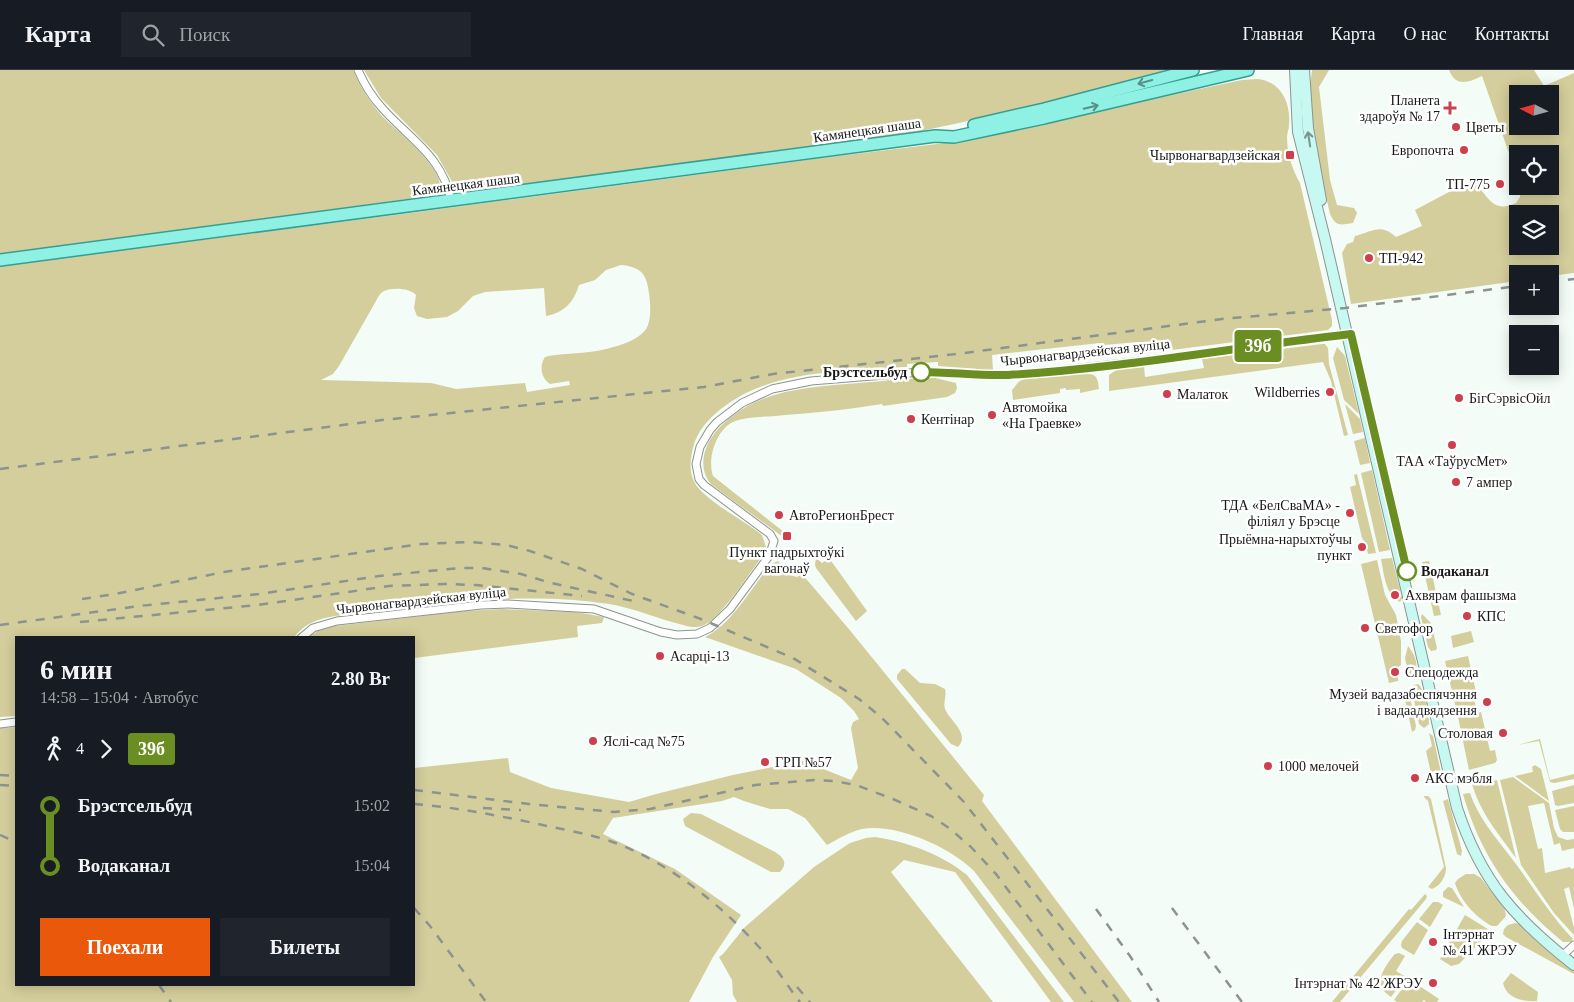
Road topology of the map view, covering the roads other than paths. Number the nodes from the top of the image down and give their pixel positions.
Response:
1 (358, 70) edge
2 (1192, 70) edge
3 (1248, 70) edge
4 (1295, 70) edge
5 (1304, 70) edge
6 (936, 136) junction
7 (450, 201) junction
8 (0, 260) edge
9 (1348, 334) junction
10 (304, 636) edge
11 (15, 722) edge
12 (0, 724) edge
13 (1569, 952) edge
14 (1574, 965) edge

1 - 7 street
2 -> 6 main road, Камянецкая шаша
6 -> 3 main road, Камянецкая шаша
4 - 9 main road
9 -> 5 main road
6 - 7 main road, Камянецкая шаша
7 - 8 main road, Камянецкая шаша
9 - 10 street, Чырвонагвардзейская вуліца
9 - 13 main road
11 - 12 street
13 - 14 main road

